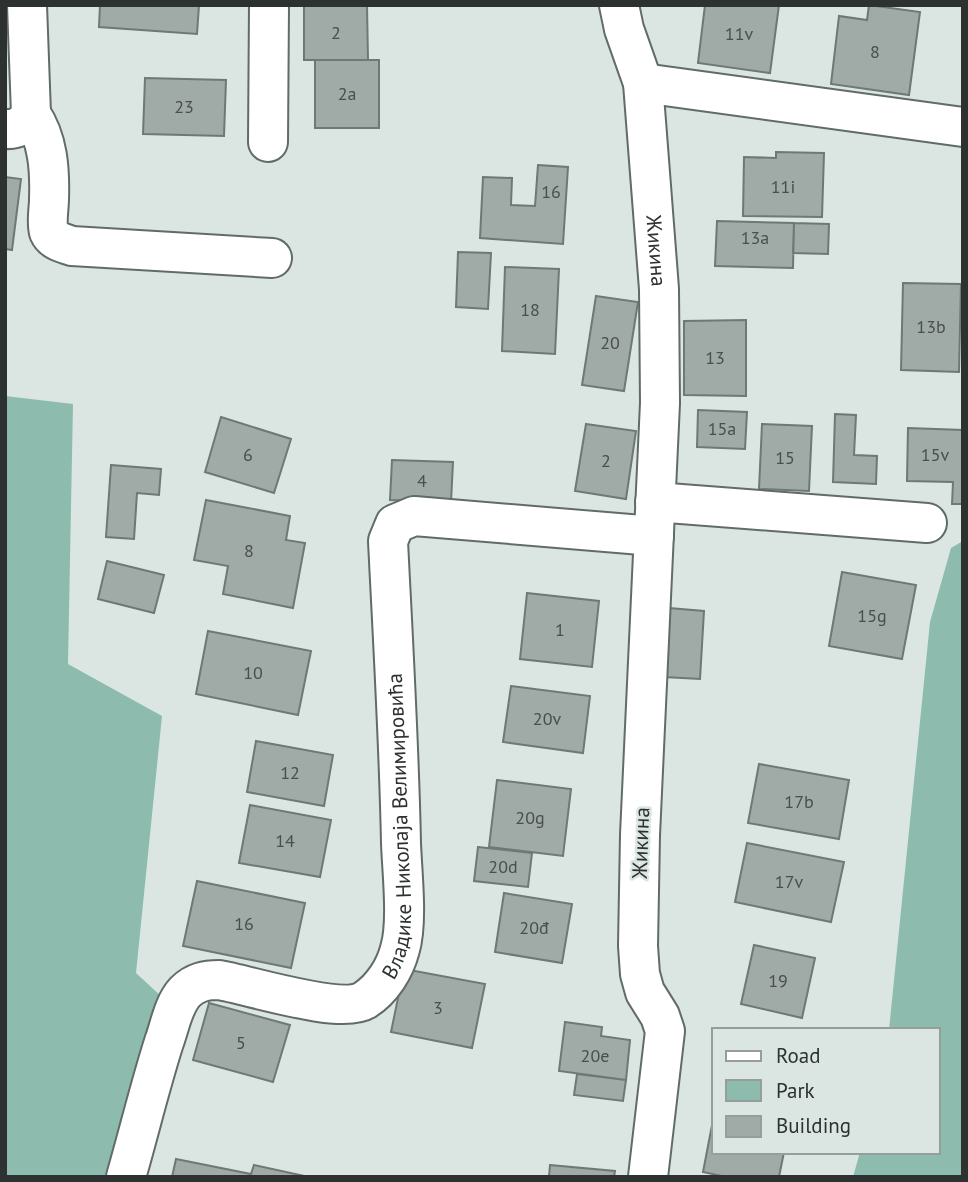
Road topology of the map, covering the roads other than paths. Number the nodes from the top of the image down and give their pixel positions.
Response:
1 (27, 5) edge
2 (269, 5) edge
3 (619, 5) edge
4 (643, 83) junction
5 (22, 109) edge
6 (963, 127) edge
7 (268, 142) dead end
8 (272, 258) dead end
9 (654, 519) junction
10 (927, 523) dead end
11 (126, 1177) edge
12 (649, 1177) edge

1 - 5 street
2 - 7 street
3 - 4 street, Жикина
4 - 6 street
4 - 9 street, Жикина
5 - 8 street
9 - 10 street
9 - 11 street, Владике Николаја Велимировића
9 - 12 street, Жикина

